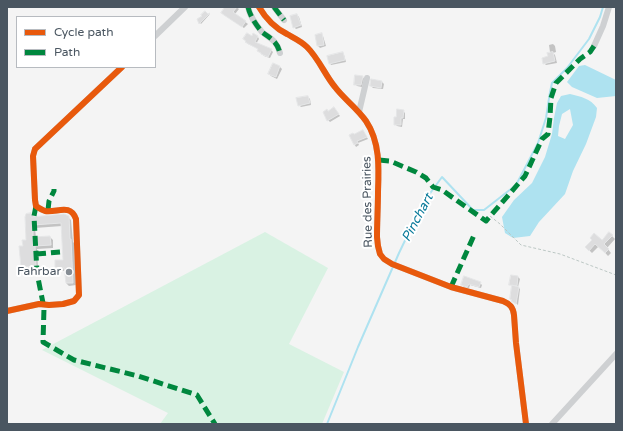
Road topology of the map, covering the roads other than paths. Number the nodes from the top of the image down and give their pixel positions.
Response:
1 (185, 7) edge
2 (248, 7) edge
3 (258, 7) edge
4 (274, 7) edge
5 (609, 7) edge
6 (284, 20) dead end
7 (156, 35) edge
8 (594, 46) dead end
9 (280, 53) dead end
10 (121, 68) edge
11 (367, 78) dead end
12 (359, 112) junction
13 (7, 311) edge
14 (616, 354) edge
15 (526, 424) edge
16 (552, 424) edge

1 - 7 street
2 - 9 street
3 - 12 street, Rue des Prairies
4 - 6 street
5 - 8 street
10 - 13 street
11 - 12 street
12 - 15 street, Rue des Prairies
14 - 16 street

